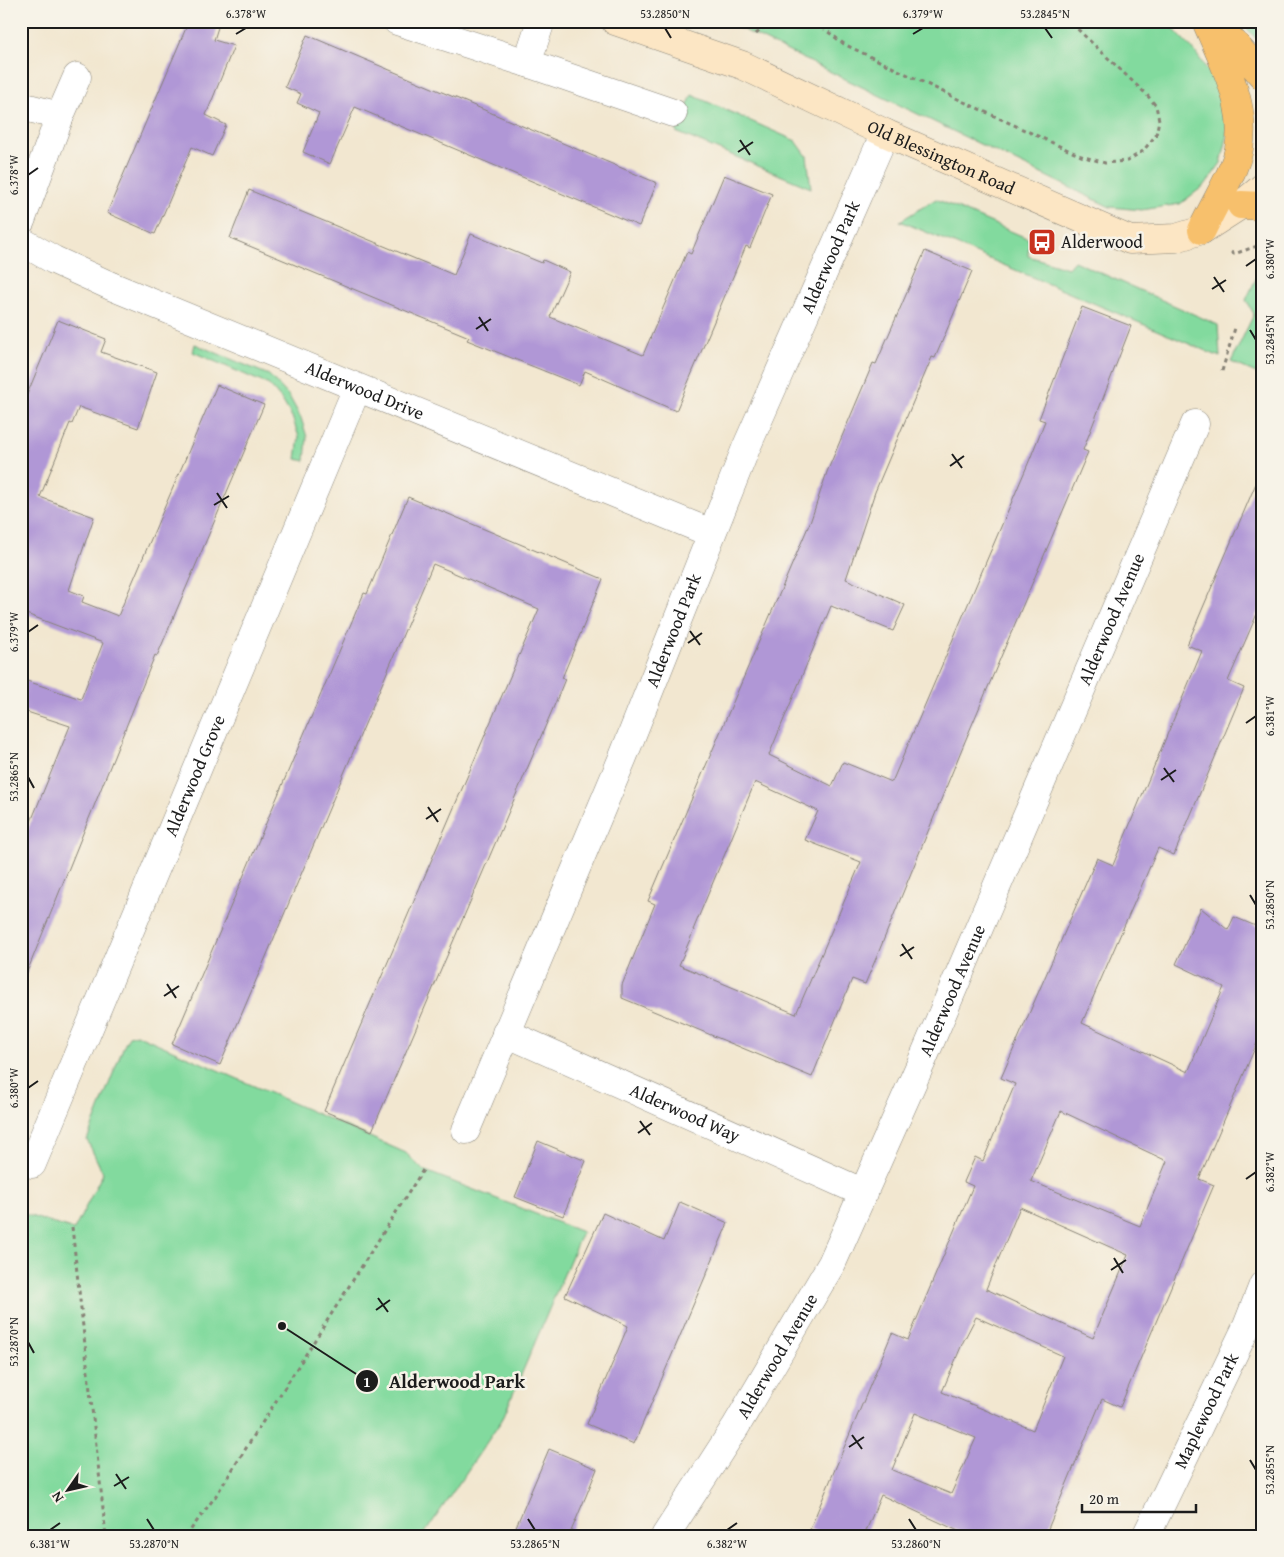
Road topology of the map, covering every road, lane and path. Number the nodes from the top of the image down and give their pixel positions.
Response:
1 (397, 21) edge
2 (541, 21) edge
3 (615, 21) edge
4 (770, 21) edge
5 (806, 21) edge
6 (820, 21) edge
7 (1068, 21) edge
8 (1206, 21) edge
9 (1214, 21) edge
10 (823, 28) junction
11 (753, 39) dead end
12 (527, 62) junction
13 (1263, 76) edge
14 (77, 77) dead end
15 (21, 106) edge
16 (673, 113) dead end
17 (60, 116) junction
18 (885, 133) junction
19 (1263, 187) edge
20 (1252, 205) edge
21 (21, 222) edge
22 (1202, 230) junction
23 (21, 241) edge
24 (1235, 328) dead end
25 (1222, 371) dead end
26 (357, 388) junction
27 (1195, 424) dead end
28 (711, 533) junction
29 (506, 1033) junction
30 (466, 1130) dead end
31 (32, 1164) dead end
32 (423, 1170) dead end
33 (864, 1193) junction
34 (72, 1228) dead end
35 (1263, 1284) edge
36 (1255, 1330) edge
37 (106, 1536) edge
38 (186, 1536) edge
39 (665, 1536) edge
40 (1146, 1536) edge

1 - 12 street
2 - 12 street
3 - 18 street, Old Blessington Road
4 - 11 path
5 - 10 path
6 - 10 path
7 - 10 path
8 - 22 main road
9 - 13 main road
12 - 16 street
14 - 17 street
15 - 17 street
17 - 21 street
18 - 22 street, Old Blessington Road
18 - 28 street, Alderwood Park
19 - 20 street, Old Blessington Road
20 - 22 street, Old Blessington Road
23 - 26 street, Alderwood Drive
24 - 25 path
26 - 28 street, Alderwood Drive
26 - 31 street, Alderwood Grove
27 - 33 street, Alderwood Avenue
28 - 29 street, Alderwood Park
29 - 30 street, Alderwood Park
29 - 33 street, Alderwood Way
32 - 38 path
33 - 39 street, Alderwood Avenue
34 - 37 path
35 - 36 street, Maplewood Park
36 - 40 street, Maplewood Park

